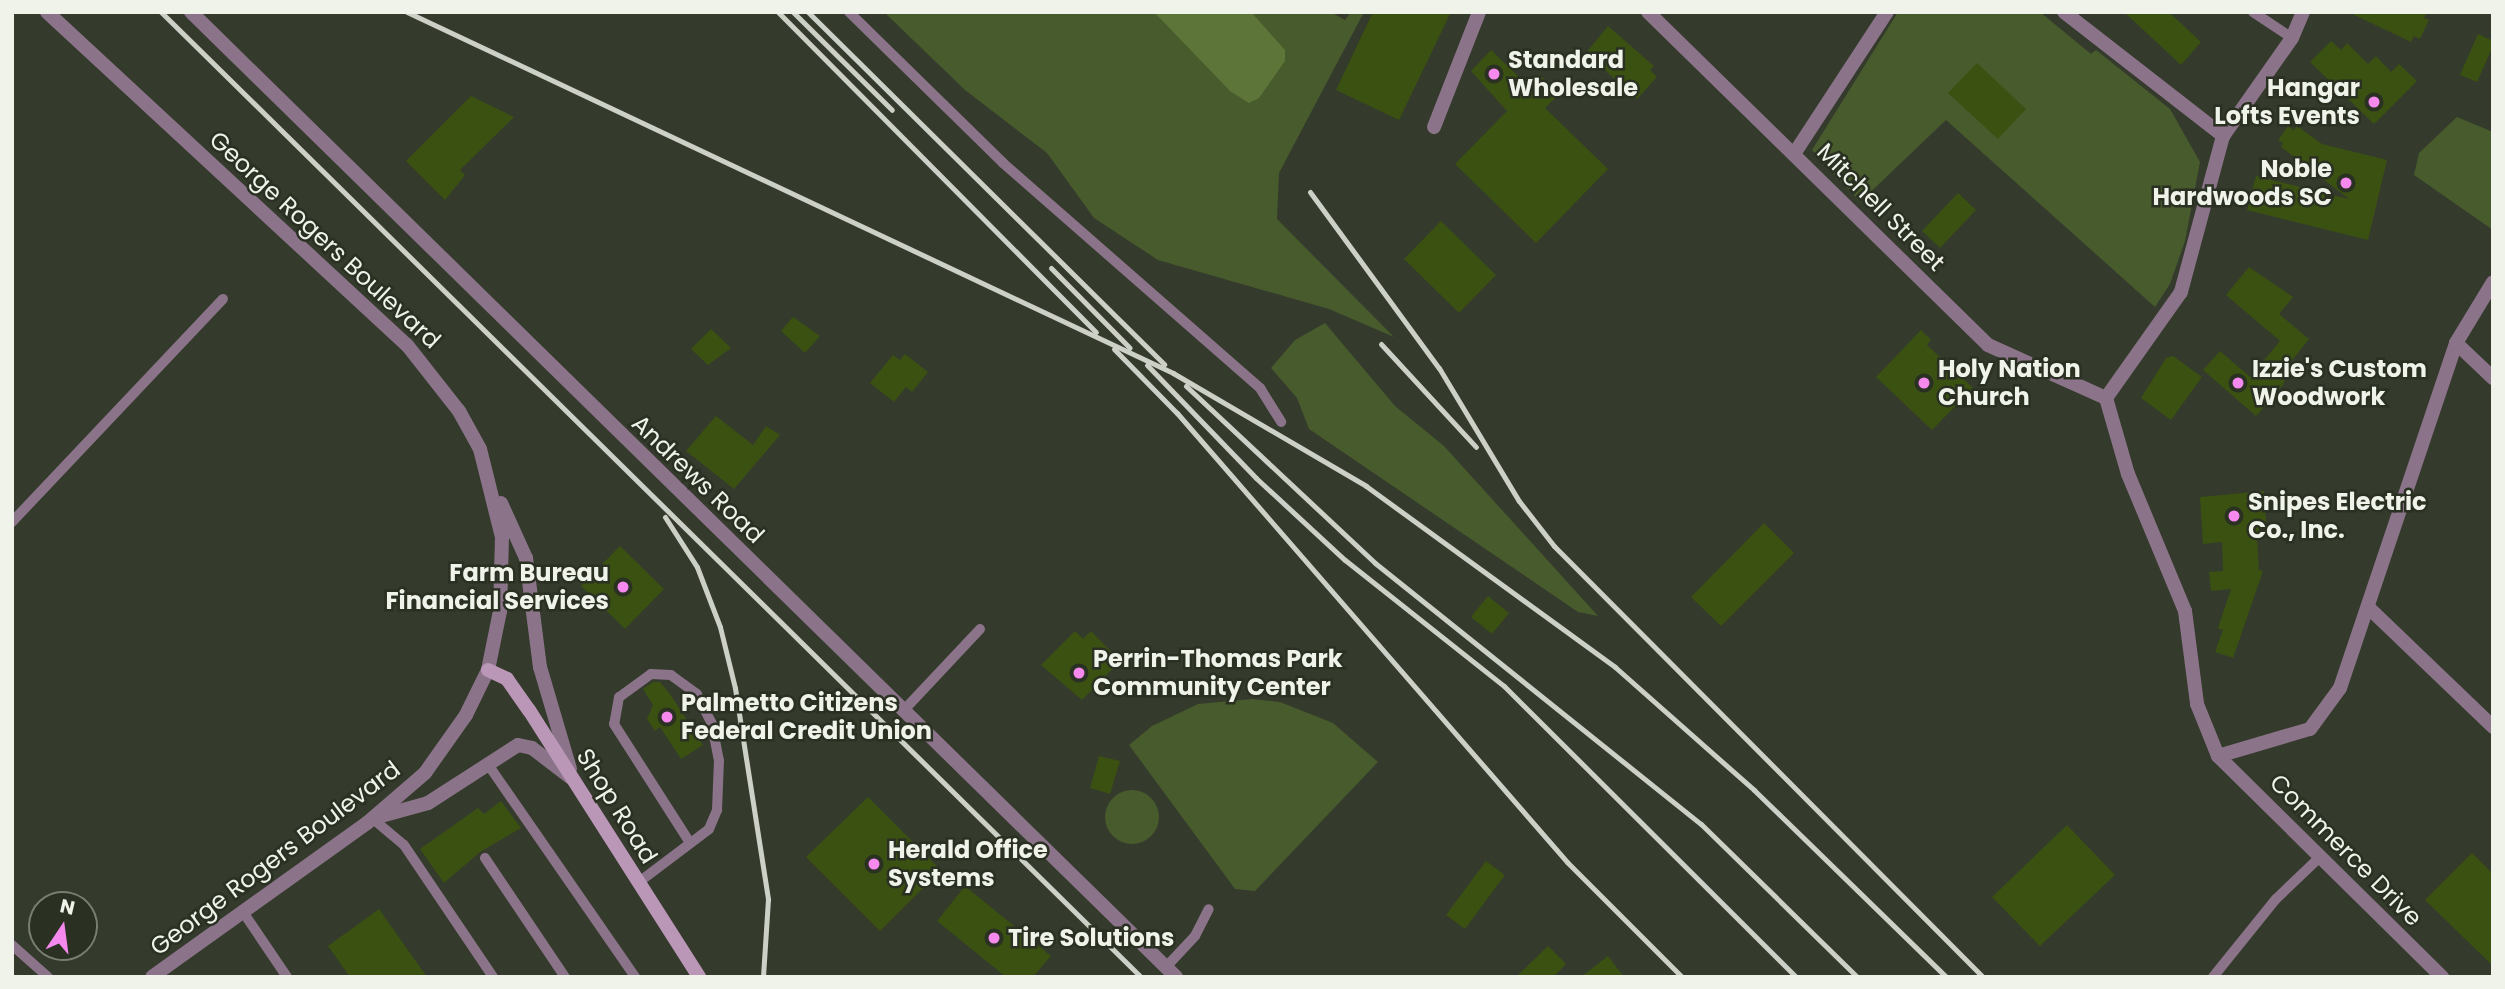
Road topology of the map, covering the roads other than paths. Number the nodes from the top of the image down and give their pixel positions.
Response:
1 (47, 12) edge
2 (191, 12) edge
3 (849, 12) edge
4 (1479, 12) edge
5 (1648, 12) edge
6 (1887, 12) edge
7 (2064, 12) edge
8 (2253, 12) edge
9 (2303, 12) edge
10 (2292, 37) junction
11 (1434, 127) dead end
12 (2223, 136) junction
13 (1794, 154) junction
14 (2493, 282) edge
15 (223, 299) dead end
16 (2456, 343) junction
17 (2493, 378) edge
18 (2106, 398) junction
19 (1281, 422) dead end
20 (486, 469) junction
21 (12, 522) edge
22 (2369, 608) junction
23 (980, 629) dead end
24 (488, 670) junction
25 (904, 710) junction
26 (2493, 727) edge
27 (2218, 756) junction
28 (487, 763) junction
29 (573, 779) junction
30 (373, 819) junction
31 (690, 843) junction
32 (2320, 857) junction
33 (485, 858) dead end
34 (639, 882) junction
35 (1209, 909) dead end
36 (243, 912) junction
37 (12, 944) edge
38 (1171, 972) edge
39 (48, 977) edge
40 (152, 977) edge
41 (287, 977) edge
42 (493, 977) edge
43 (565, 977) edge
44 (635, 977) edge
45 (699, 977) edge
46 (2213, 977) edge
47 (2442, 977) edge

1 - 20 street, George Rogers Boulevard
2 - 25 street, Andrews Road
3 - 19 lane
4 - 11 street
5 - 13 street, Mitchell Street
6 - 13 street
7 - 12 street
8 - 10 lane
9 - 10 street
10 - 12 street
12 - 18 street
13 - 18 street, Mitchell Street
14 - 16 street
15 - 21 lane
16 - 17 street
16 - 22 street
18 - 27 street
20 - 24 street, George Rogers Boulevard
20 - 29 street
22 - 26 street
22 - 27 street
23 - 25 lane
24 - 29 street, Shop Road
24 - 30 street, George Rogers Boulevard
25 - 38 street, Andrews Road
27 - 32 street, Commerce Drive
28 - 29 street
28 - 30 street
28 - 44 lane
29 - 34 street, Shop Road
30 - 36 street, George Rogers Boulevard
30 - 42 lane
31 - 31 lane
31 - 34 lane
32 - 46 lane
32 - 47 street, Commerce Drive
33 - 43 lane
34 - 45 street, Shop Road
35 - 38 lane
36 - 40 street, George Rogers Boulevard
36 - 41 lane
37 - 39 lane

